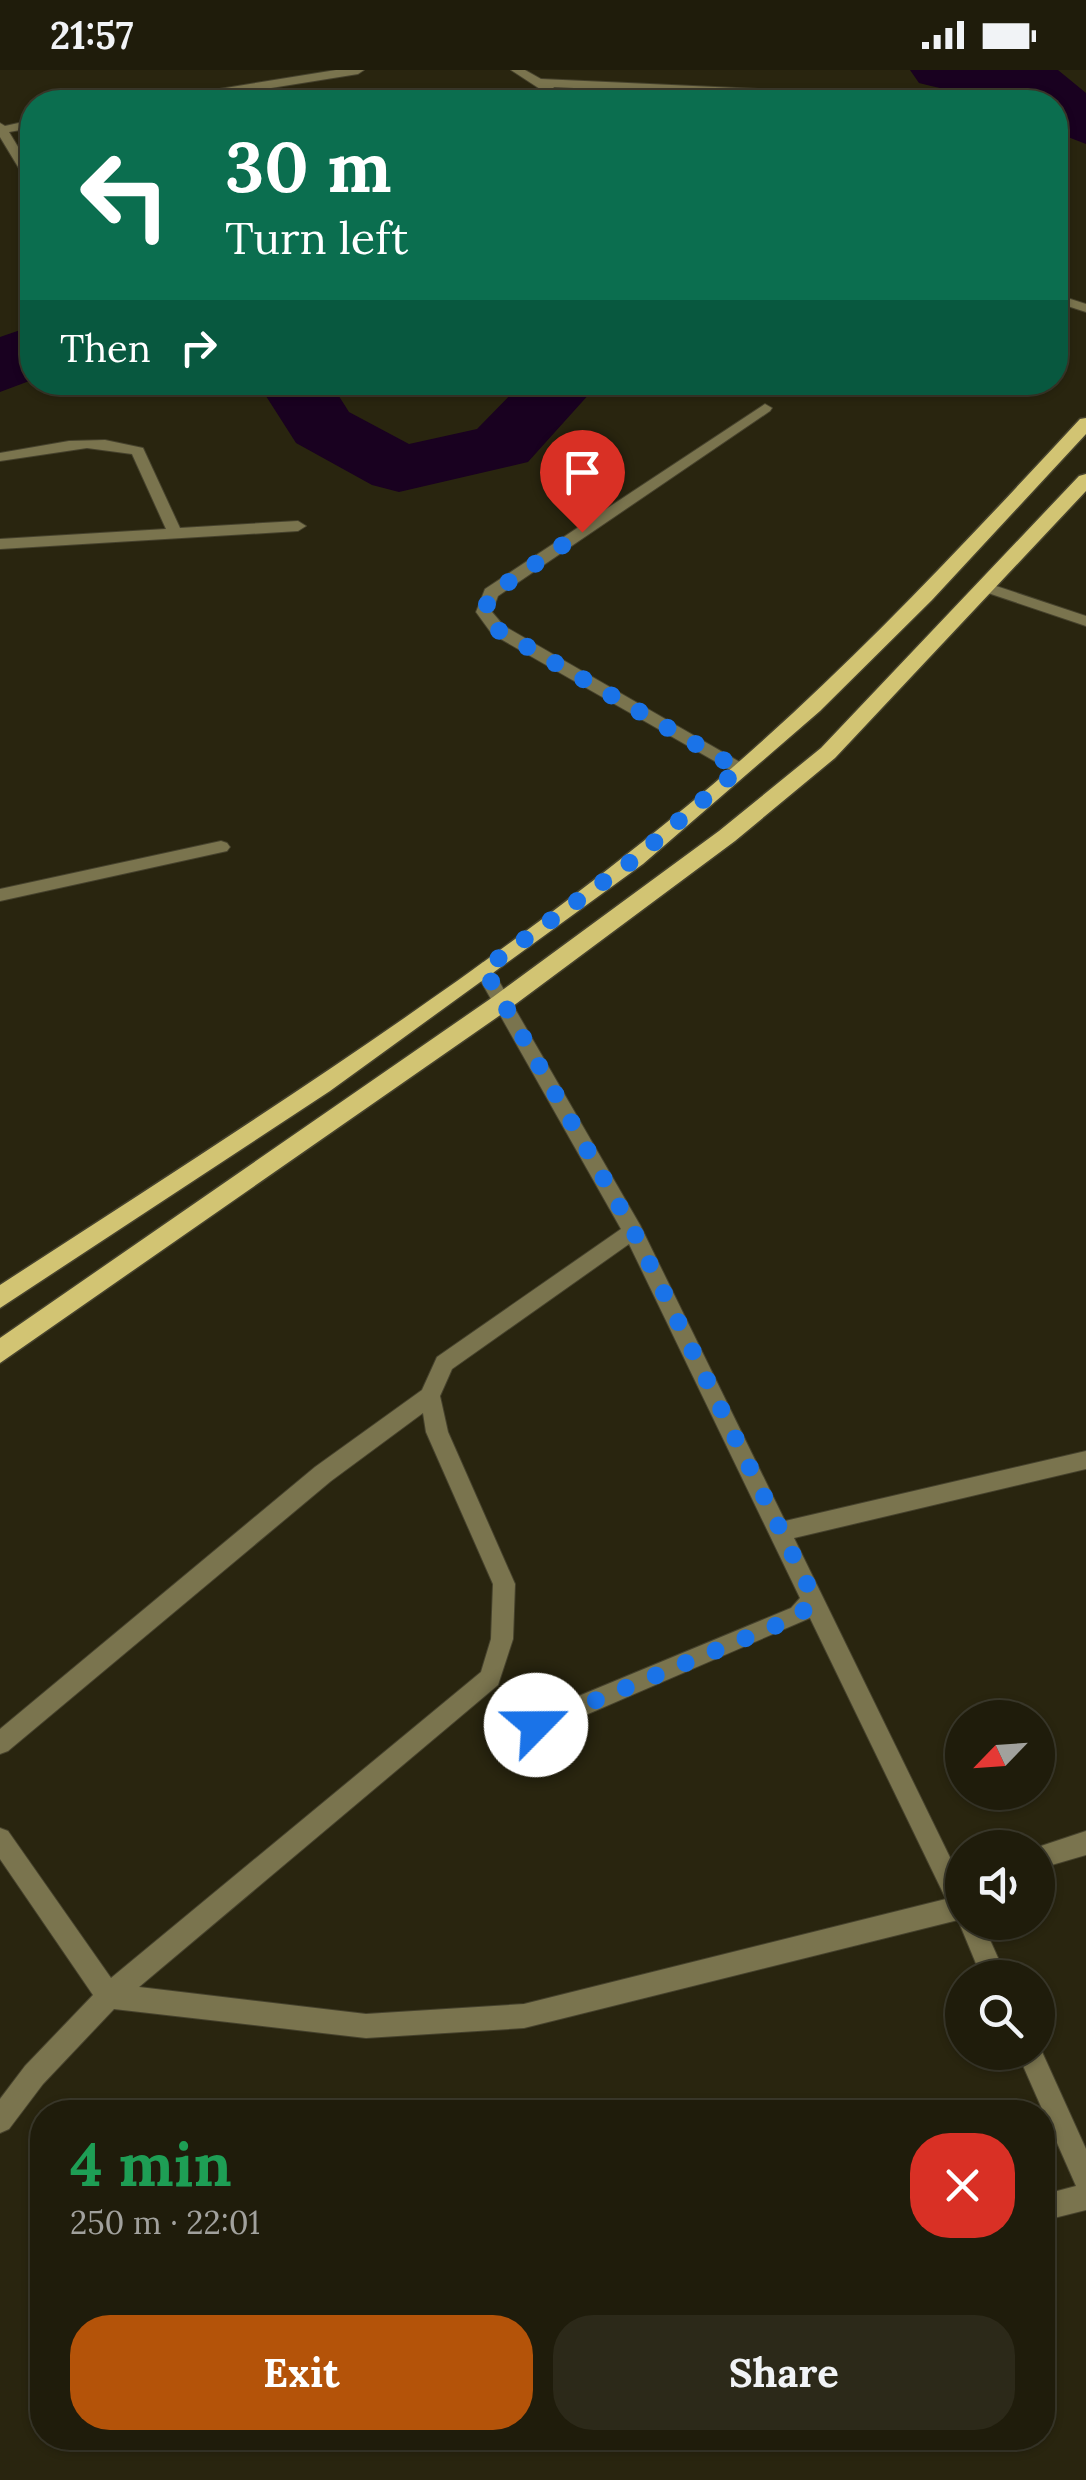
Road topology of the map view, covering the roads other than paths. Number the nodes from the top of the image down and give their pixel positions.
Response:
1 (358, 70) edge
2 (517, 70) edge
3 (538, 83) junction
4 (237, 90) edge
5 (549, 90) edge
6 (693, 90) edge
7 (1, 128) edge
8 (20, 160) edge
9 (764, 408) dead end
10 (1086, 423) edge
11 (0, 457) edge
12 (1086, 480) edge
13 (298, 526) dead end
14 (175, 533) junction
15 (0, 544) edge
16 (987, 588) junction
17 (1086, 621) edge
18 (739, 769) junction
19 (221, 847) dead end
20 (0, 895) edge
21 (484, 969) junction
22 (502, 1003) junction
23 (633, 1230) junction
24 (0, 1298) edge
25 (0, 1352) edge
26 (430, 1396) junction
27 (1086, 1460) edge
28 (782, 1531) junction
29 (814, 1598) junction
30 (536, 1725) dead end
31 (0, 1743) edge
32 (0, 1839) edge
33 (1086, 1843) edge
34 (1055, 1853) edge
35 (945, 1865) edge
36 (945, 1900) edge
37 (109, 1996) junction
38 (1037, 2070) edge
39 (1051, 2100) edge
40 (1055, 2109) edge
41 (0, 2120) edge
42 (1086, 2178) edge
43 (1086, 2197) edge
44 (1055, 2205) edge

1 - 4 street
2 - 3 street
3 - 5 street
3 - 6 street
7 - 8 street
9 - 18 street
10 - 18 main road
11 - 14 street
12 - 16 main road
13 - 14 street
14 - 15 street
16 - 17 street
16 - 22 main road
18 - 21 main road
19 - 20 street
21 - 22 street
21 - 24 main road
22 - 23 street
22 - 25 main road
23 - 26 street
23 - 28 street
26 - 31 street
26 - 37 street
27 - 28 street
28 - 29 street
29 - 30 street
29 - 35 street
32 - 37 street
33 - 34 street
36 - 37 street
37 - 41 street
38 - 39 street
40 - 42 street
43 - 44 street

